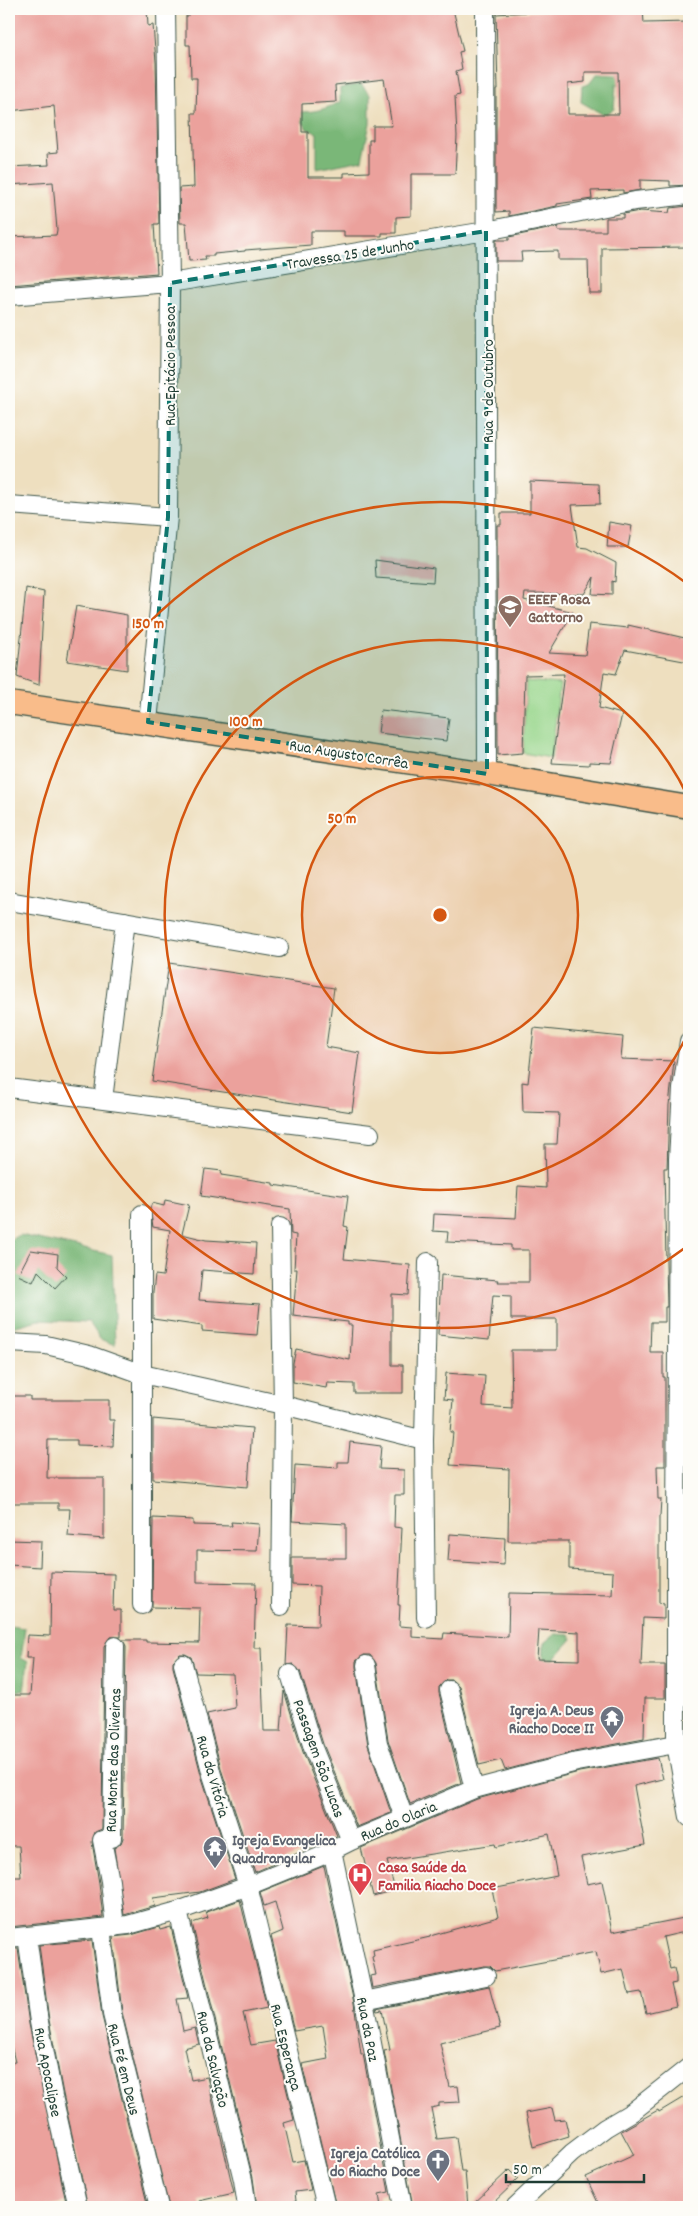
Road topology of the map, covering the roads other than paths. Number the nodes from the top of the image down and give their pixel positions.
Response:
1 (166, 9) edge
2 (485, 9) edge
3 (494, 9) edge
4 (689, 195) edge
5 (486, 231) junction
6 (170, 282) junction
7 (9, 296) edge
8 (9, 505) edge
9 (168, 517) junction
10 (9, 704) edge
11 (148, 722) junction
12 (487, 774) junction
13 (689, 807) edge
14 (9, 901) edge
15 (125, 921) junction
16 (279, 948) dead end
17 (689, 1041) edge
18 (9, 1088) edge
19 (104, 1100) junction
20 (370, 1134) dead end
21 (142, 1214) dead end
22 (280, 1227) dead end
23 (683, 1227) edge
24 (428, 1262) dead end
25 (9, 1343) edge
26 (142, 1374) junction
27 (283, 1405) junction
28 (424, 1440) junction
29 (142, 1605) dead end
30 (281, 1606) dead end
31 (426, 1618) dead end
32 (115, 1646) dead end
33 (183, 1664) dead end
34 (366, 1665) dead end
35 (290, 1674) dead end
36 (449, 1690) dead end
37 (676, 1744) junction
38 (474, 1789) junction
39 (689, 1817) edge
40 (404, 1818) junction
41 (351, 1841) junction
42 (332, 1850) junction
43 (248, 1886) junction
44 (178, 1910) junction
45 (108, 1928) junction
46 (27, 1936) junction
47 (9, 1938) edge
48 (486, 1976) dead end
49 (364, 2002) junction
50 (689, 2067) edge
51 (521, 2204) edge
52 (78, 2207) edge
53 (159, 2207) edge
54 (247, 2207) edge
55 (326, 2207) edge
56 (403, 2207) edge

1 - 6 street, Rua Epitácio Pessoa
2 - 3 street
2 - 5 street, Rua 9 de Outubro
4 - 5 street, Travessa 25 de Junho
5 - 6 street, Travessa 25 de Junho
5 - 12 street, Rua 9 de Outubro
6 - 7 street, Travessa 25 de Junho
6 - 9 street, Rua Epitácio Pessoa
8 - 9 street
9 - 11 street, Rua Epitácio Pessoa
10 - 11 main road, Rua Augusto Corrêa
11 - 12 main road, Rua Augusto Corrêa
12 - 13 main road, Rua Augusto Corrêa
14 - 15 street
15 - 16 street
15 - 19 street
17 - 23 street
18 - 19 street
19 - 20 street
21 - 26 street
22 - 27 street
23 - 37 street
24 - 28 street
25 - 26 street
26 - 27 street
26 - 29 street
27 - 28 street
27 - 30 street
28 - 31 street
32 - 45 street, Rua Monte das Oliveiras
33 - 43 street, Rua da Vitória
34 - 40 street
35 - 41 street, Passagem São Lucas
36 - 38 street
37 - 38 street, Rua do Olaria
37 - 39 street
38 - 40 street, Rua do Olaria
40 - 41 street, Rua do Olaria
41 - 42 street, Rua do Olaria
42 - 43 street, Rua do Olaria
42 - 49 street, Rua da Paz
43 - 44 street, Rua do Olaria
43 - 55 street, Rua Esperança
44 - 45 street, Rua do Olaria
44 - 54 street, Rua da Salvação
45 - 46 street, Rua do Olaria
45 - 53 street, Rua Fé em Deus
46 - 47 street, Rua do Olaria
46 - 52 street, Rua Apocalipse
48 - 49 street
49 - 56 street, Rua da Paz
50 - 51 street

